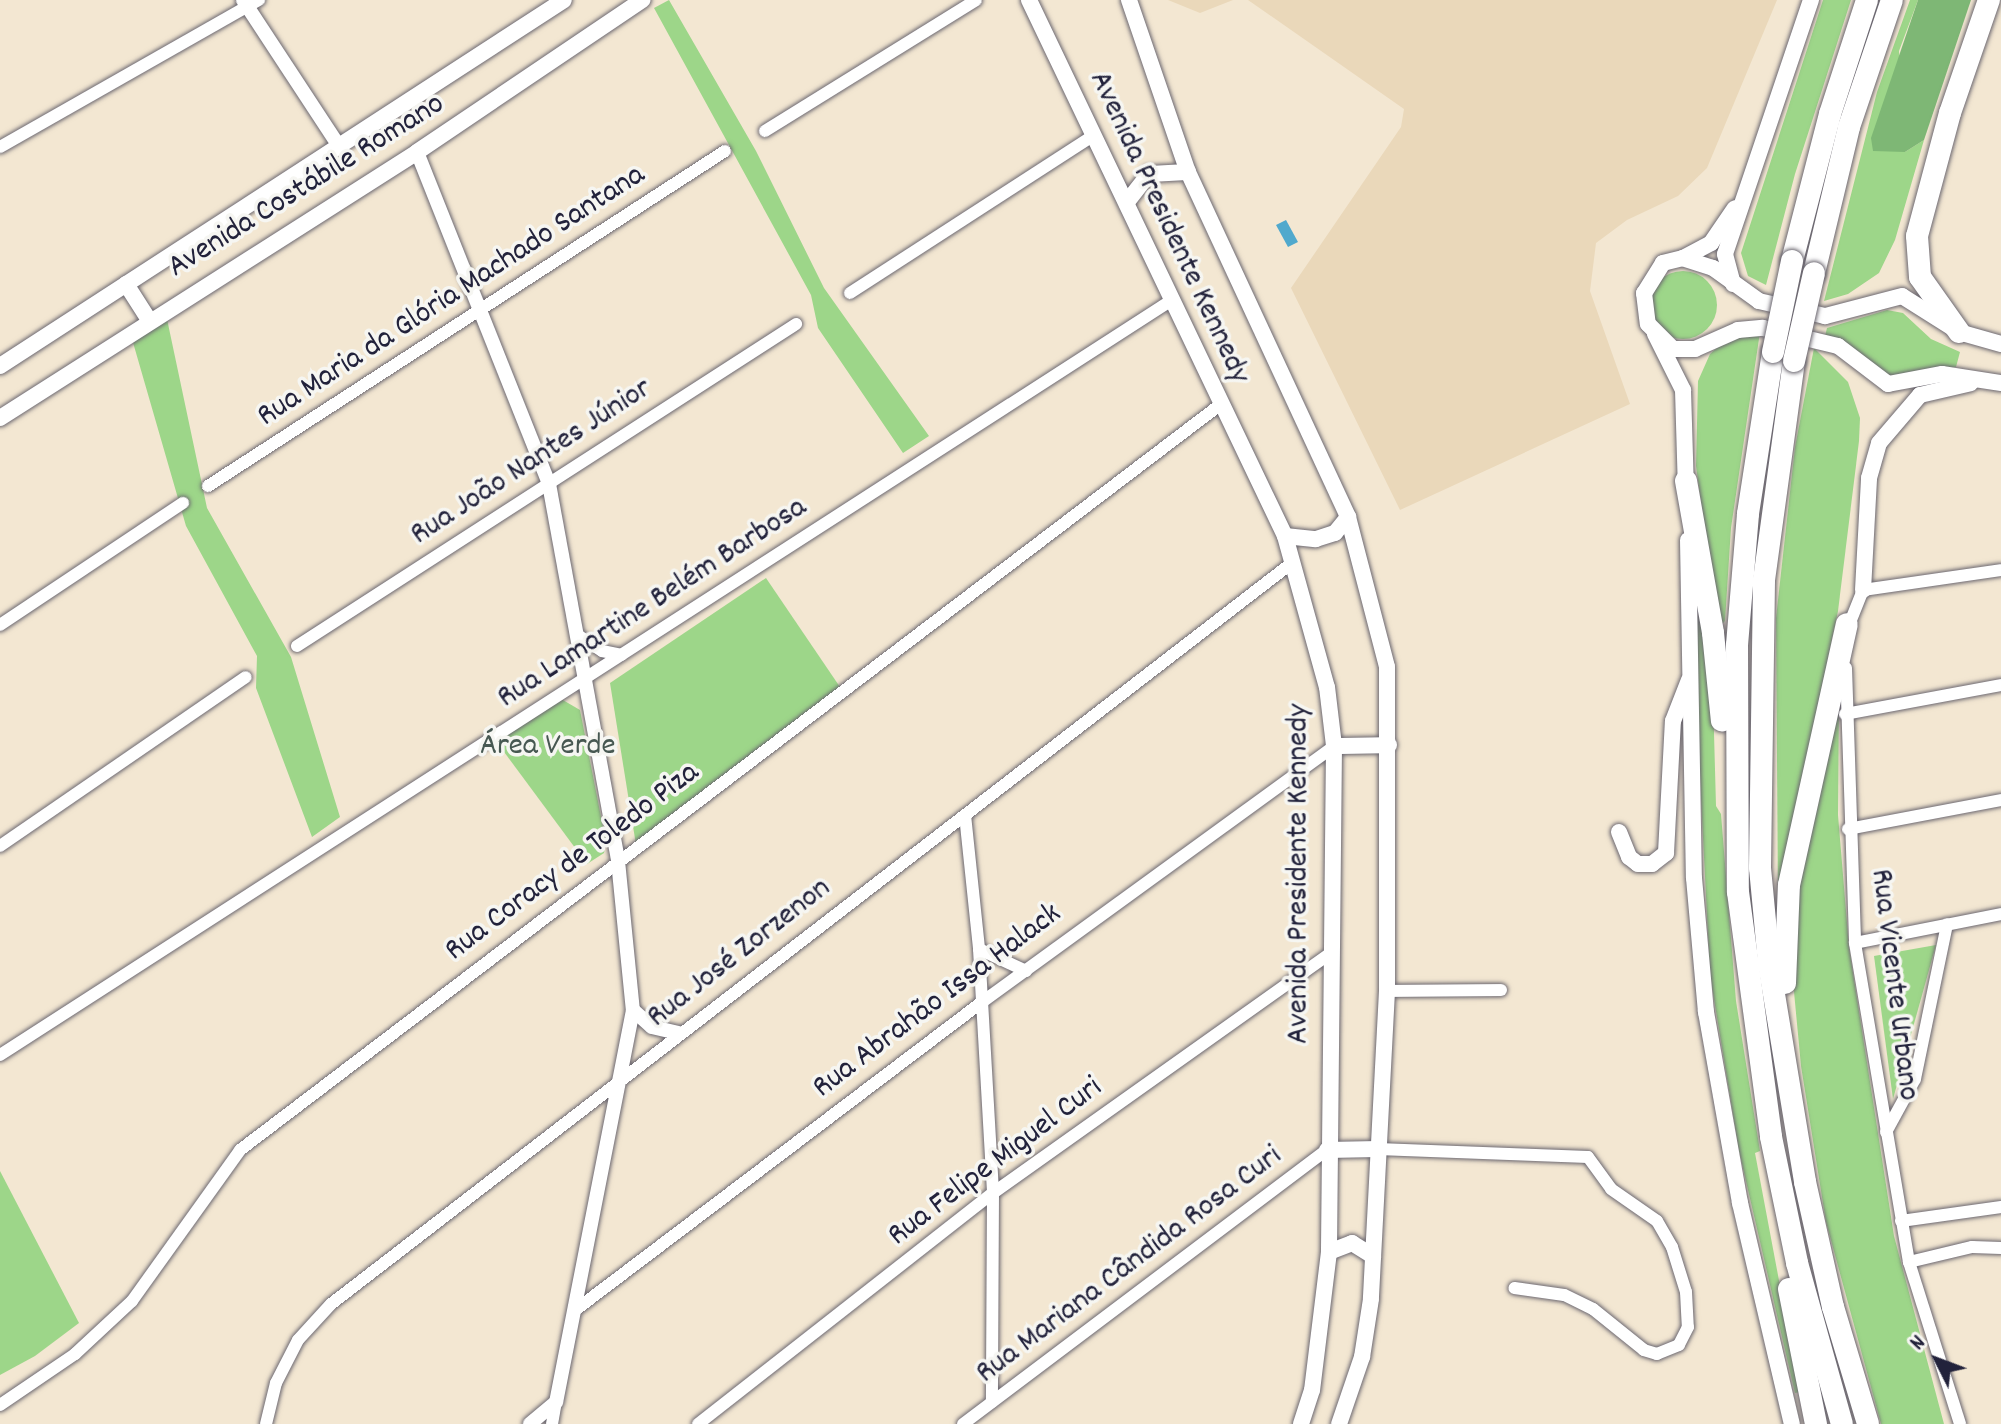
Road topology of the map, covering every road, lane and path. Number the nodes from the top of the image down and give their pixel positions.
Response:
1 (564, 0) edge
2 (642, 0) edge
3 (976, 0) edge
4 (1029, 0) edge
5 (1129, 0) edge
6 (1811, 0) edge
7 (1867, 0) edge
8 (1892, 0) edge
9 (1989, 0) edge
10 (249, 3) edge
11 (765, 131) dead end
12 (1093, 136) junction
13 (339, 146) junction
14 (0, 147) edge
15 (725, 151) dead end
16 (417, 152) junction
17 (1188, 172) junction
18 (1747, 190) junction
19 (1127, 202) junction
20 (1683, 258) junction
21 (126, 284) junction
22 (1733, 284) junction
23 (850, 293) dead end
24 (1172, 300) junction
25 (482, 310) junction
26 (149, 320) junction
27 (796, 324) dead end
28 (1959, 332) junction
29 (1655, 334) junction
30 (2001, 344) edge
31 (0, 366) edge
32 (1994, 382) edge
33 (1221, 404) junction
34 (0, 418) edge
35 (1686, 481) junction
36 (549, 484) junction
37 (208, 486) dead end
38 (183, 503) dead end
39 (1348, 517) junction
40 (1285, 536) junction
41 (1293, 562) junction
42 (2001, 570) edge
43 (1863, 590) junction
44 (1847, 624) junction
45 (0, 625) edge
46 (576, 634) junction
47 (297, 646) dead end
48 (622, 655) junction
49 (1693, 671) junction
50 (246, 677) dead end
51 (584, 680) junction
52 (2001, 685) edge
53 (1845, 714) junction
54 (1389, 745) junction
55 (1334, 746) junction
56 (2001, 800) edge
57 (965, 815) junction
58 (1848, 829) junction
59 (1619, 832) dead end
60 (0, 846) edge
61 (618, 861) junction
62 (1738, 892) junction
63 (2001, 914) edge
64 (1947, 924) junction
65 (1855, 943) junction
66 (979, 949) junction
67 (1331, 953) junction
68 (1026, 971) junction
69 (1501, 990) dead end
70 (1387, 991) junction
71 (982, 1002) junction
72 (633, 1010) junction
73 (678, 1033) junction
74 (0, 1055) edge
75 (620, 1083) junction
76 (1793, 1120) junction
77 (1886, 1132) junction
78 (1771, 1137) junction
79 (1378, 1149) junction
80 (1327, 1150) junction
81 (993, 1193) junction
82 (2001, 1207) edge
83 (1901, 1221) junction
84 (2001, 1248) edge
85 (1329, 1252) junction
86 (1373, 1256) junction
87 (1909, 1262) junction
88 (1514, 1288) dead end
89 (578, 1308) junction
90 (556, 1402) junction
91 (992, 1402) junction
92 (0, 1405) edge
93 (266, 1424) edge
94 (530, 1424) edge
95 (552, 1424) edge
96 (698, 1424) edge
97 (963, 1424) edge
98 (1301, 1424) edge
99 (1339, 1424) edge
100 (1792, 1424) edge
101 (1816, 1424) edge
102 (1842, 1424) edge
103 (1868, 1424) edge
104 (1960, 1424) edge

1 - 13 main road, Avenida Costábile Romano
2 - 16 main road, Avenida Costábile Romano
3 - 11 street
4 - 12 main road, Avenida Presidente Kennedy
5 - 17 main road, Avenida Presidente Kennedy
6 - 18 main road
7 - 62 highway, bridge
8 - 76 highway, bridge
9 - 28 highway
10 - 13 street
10 - 14 street
12 - 19 main road, Avenida Presidente Kennedy
12 - 23 street
13 - 21 main road, Avenida Costábile Romano
15 - 25 street, Rua Maria da Glória Machado Santana
16 - 25 street
16 - 26 main road, Avenida Costábile Romano
17 - 19 main road
17 - 39 main road, Avenida Presidente Kennedy
18 - 20 main road
18 - 22 main road
19 - 24 main road, Avenida Presidente Kennedy
20 - 22 main road
20 - 29 main road
21 - 26 main road
21 - 31 main road, Avenida Costábile Romano
22 - 28 main road
24 - 33 main road, Avenida Presidente Kennedy
24 - 48 street, Rua Lamartine Belém Barbosa
25 - 36 street
25 - 37 street, Rua Maria da Glória Machado Santana
26 - 34 main road, Avenida Costábile Romano
27 - 36 street, Rua João Nantes Júnior
28 - 30 main road
29 - 32 main road
29 - 35 main road
32 - 43 main road
33 - 40 main road, Avenida Presidente Kennedy
33 - 61 street, Rua Coracy de Toledo Piza
35 - 49 main road
35 - 62 highway
36 - 46 street
36 - 47 street, Rua João Nantes Júnior
38 - 45 street
39 - 40 main road
39 - 54 main road, Avenida Presidente Kennedy
40 - 41 main road, Avenida Presidente Kennedy
41 - 55 main road, Avenida Presidente Kennedy
41 - 57 street, Rua José Zorzenon
42 - 43 street
43 - 44 street
44 - 53 street, Rua Vicente Urbano
44 - 76 highway
46 - 48 street
46 - 51 street
48 - 51 street, Rua Lamartine Belém Barbosa
49 - 59 main road
49 - 100 main road
50 - 60 street
51 - 61 street
51 - 74 street, Rua Lamartine Belém Barbosa
52 - 53 street
53 - 58 street, Rua Vicente Urbano
54 - 55 main road
54 - 70 main road, Avenida Presidente Kennedy
55 - 67 main road, Avenida Presidente Kennedy
55 - 68 street, Rua Abrahão Issa Halack
56 - 58 street
57 - 66 street
57 - 73 street, Rua José Zorzenon
58 - 65 street, Rua Vicente Urbano
61 - 72 street
61 - 92 street, Rua Coracy de Toledo Piza
62 - 78 highway
63 - 64 street
64 - 65 street
64 - 77 street
65 - 77 street, Rua Vicente Urbano
66 - 68 street
66 - 71 street
67 - 80 main road, Avenida Presidente Kennedy
67 - 81 street, Rua Felipe Miguel Curi
68 - 71 street, Rua Abrahão Issa Halack
69 - 70 street
70 - 79 main road, Avenida Presidente Kennedy
71 - 81 street
71 - 89 street, Rua Abrahão Issa Halack
72 - 73 street
72 - 75 street
73 - 75 street, Rua José Zorzenon
75 - 89 street
75 - 93 street, Rua José Zorzenon
76 - 103 highway
77 - 83 street, Rua Vicente Urbano
78 - 101 highway
78 - 102 highway
79 - 80 main road
79 - 86 main road, Avenida Presidente Kennedy
79 - 88 street
80 - 85 main road, Avenida Presidente Kennedy
80 - 91 street, Rua Mariana Cândida Rosa Curi
81 - 91 street
81 - 96 street, Rua Felipe Miguel Curi
82 - 83 street
83 - 87 street, Rua Vicente Urbano
84 - 87 street
85 - 86 main road
85 - 98 main road, Avenida Presidente Kennedy
86 - 99 main road, Avenida Presidente Kennedy
87 - 104 street, Rua Vicente Urbano
89 - 90 street
90 - 94 street
90 - 95 street
91 - 97 street, Rua Mariana Cândida Rosa Curi

